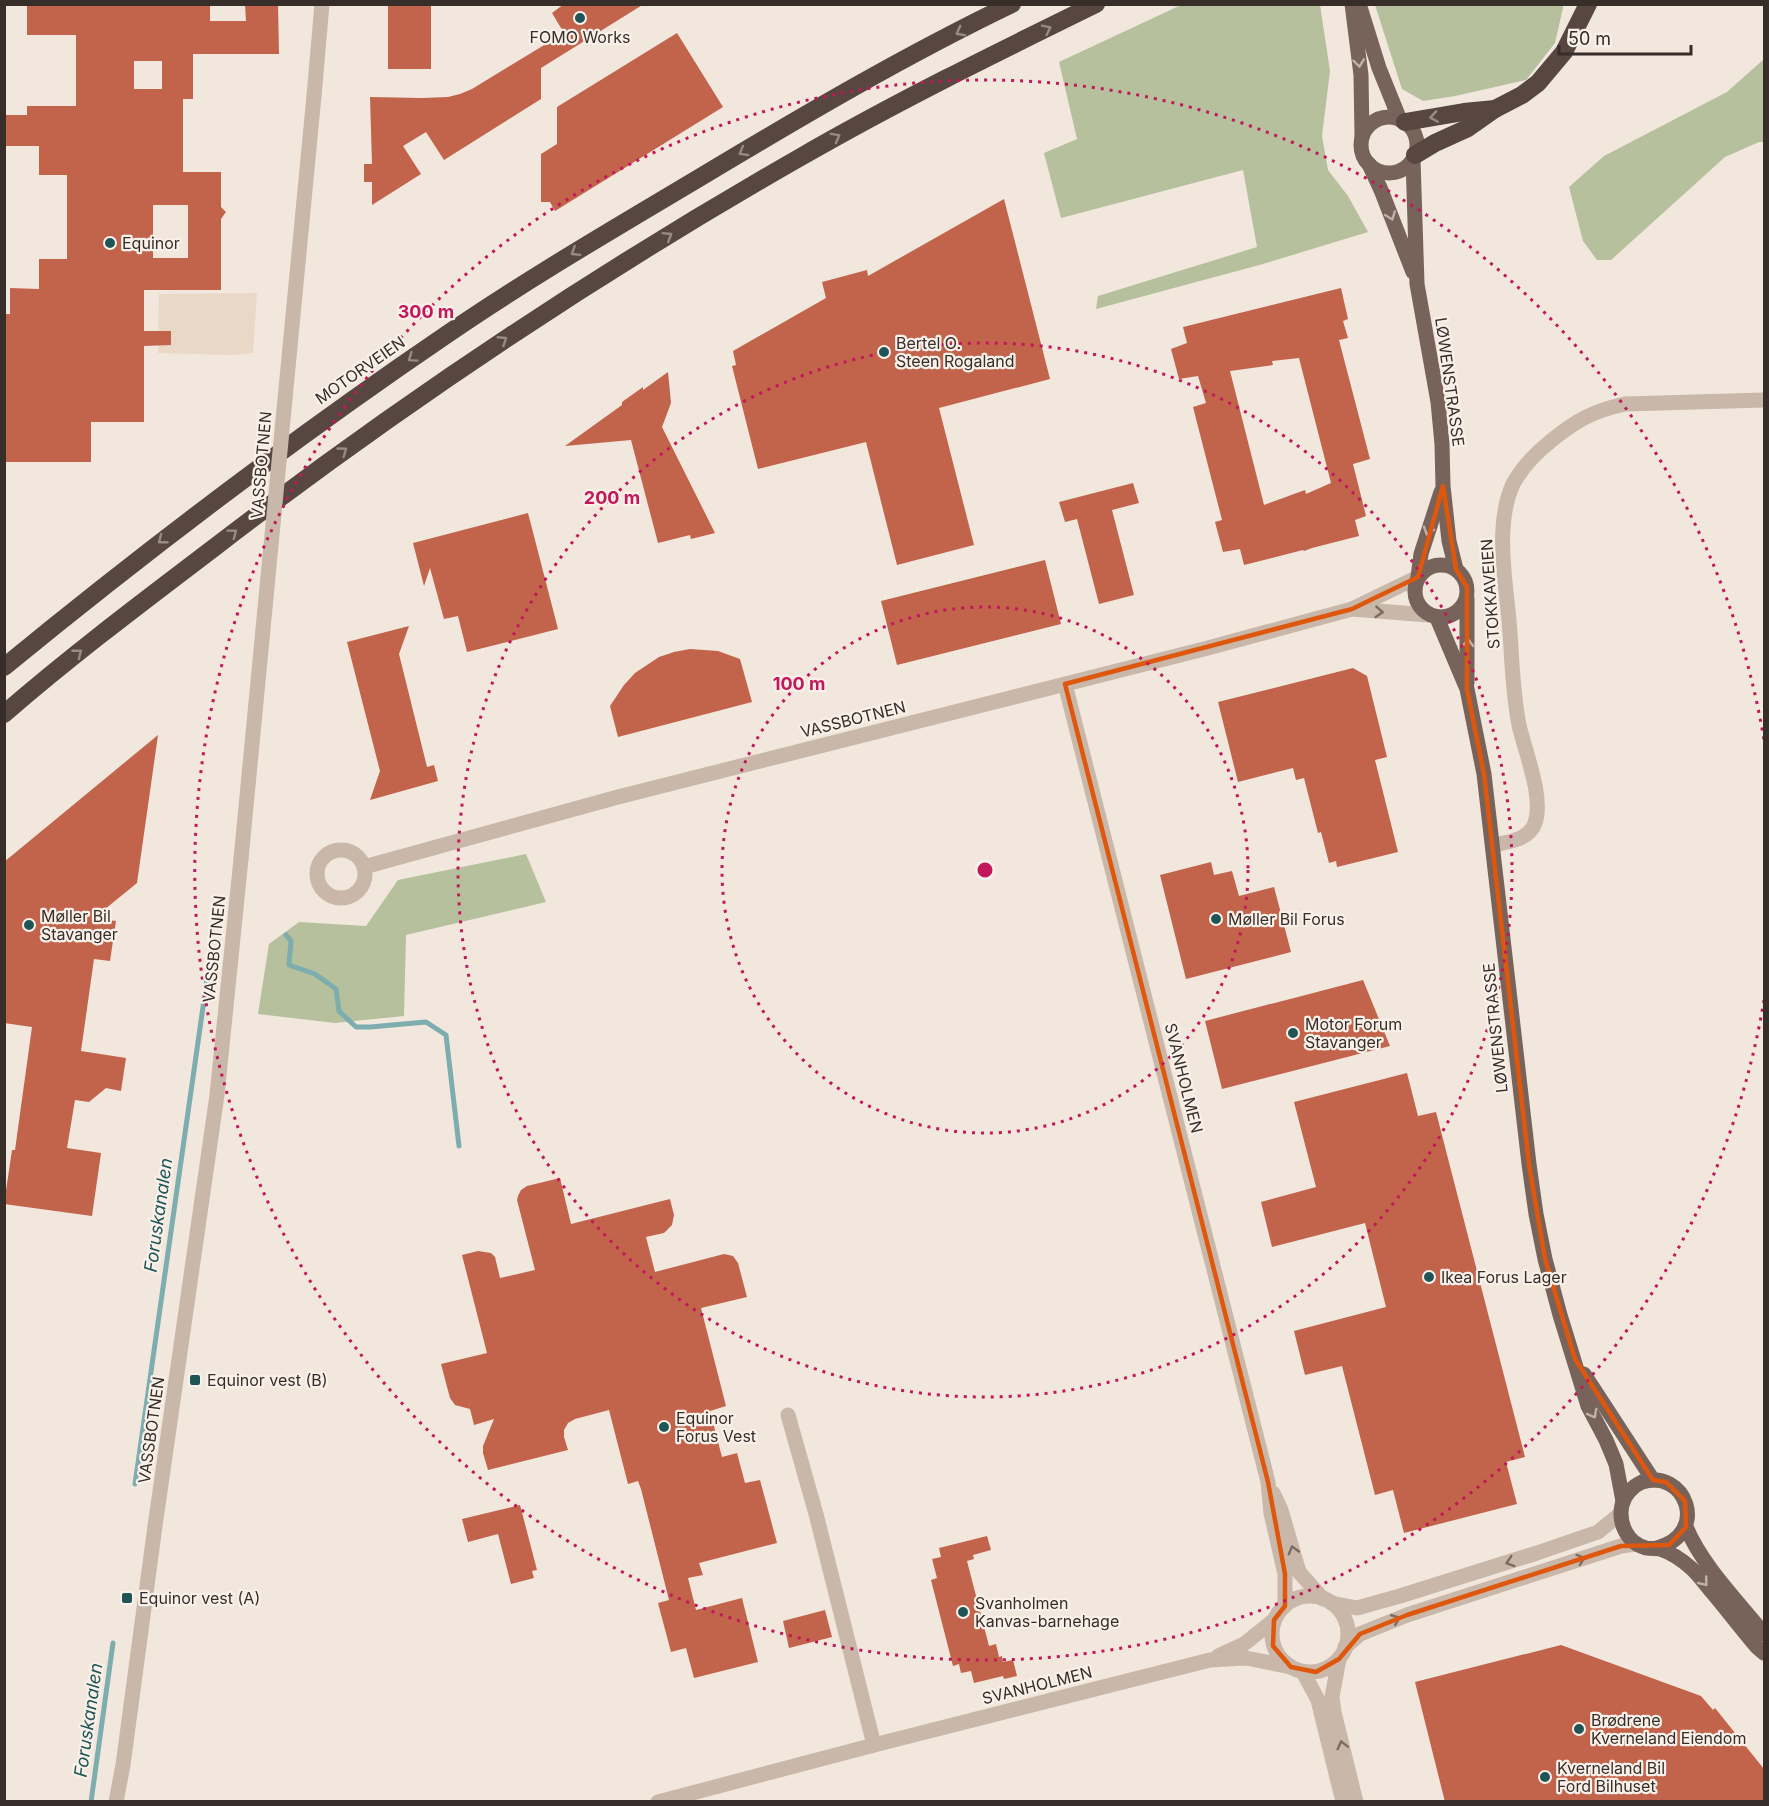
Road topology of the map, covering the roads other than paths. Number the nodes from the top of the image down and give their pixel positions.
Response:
1 (322, 4) edge
2 (1012, 4) edge
3 (1096, 4) edge
4 (1352, 4) edge
5 (1359, 4) edge
6 (1572, 4) edge
7 (1588, 4) edge
8 (1573, 33) junction
9 (1495, 109) junction
10 (1402, 121) junction
11 (1362, 137) junction
12 (1414, 157) junction
13 (1368, 163) junction
14 (1417, 284) junction
15 (1764, 400) edge
16 (1443, 486) junction
17 (1456, 569) junction
18 (1418, 577) junction
19 (1467, 598) junction
20 (1352, 609) junction
21 (1432, 616) junction
22 (4, 667) edge
23 (1065, 684) junction
24 (1467, 689) junction
25 (4, 714) edge
26 (1493, 845) junction
27 (364, 867) dead end
28 (1575, 1359) junction
29 (788, 1415) dead end
30 (1653, 1480) junction
31 (1268, 1482) junction
32 (1621, 1508) junction
33 (1686, 1527) junction
34 (1637, 1544) junction
35 (1657, 1548) junction
36 (1327, 1601) junction
37 (1284, 1606) junction
38 (1274, 1620) junction
39 (1764, 1634) edge
40 (1342, 1653) junction
41 (1764, 1653) edge
42 (1210, 1660) junction
43 (1297, 1669) junction
44 (874, 1745) junction
45 (116, 1802) edge
46 (658, 1802) edge
47 (1343, 1802) edge
48 (1356, 1802) edge

1 - 45 street, VASSBOTNEN, bridge
2 -> 22 highway, MOTORVEIEN
25 -> 3 highway
4 -> 11 main road
5 - 10 main road
6 - 8 highway
7 - 8 highway
8 - 9 highway
9 -> 10 highway
9 - 12 highway
10 - 11 main road
10 - 12 main road
11 - 13 main road
12 - 13 main road
12 - 14 main road, LØWENSTRASSE
13 -> 14 main road, LØWENSTRASSE
14 - 16 main road, LØWENSTRASSE
15 - 26 street, STOKKAVEIEN
16 - 17 main road, LØWENSTRASSE
16 -> 18 main road, LØWENSTRASSE
17 - 18 main road
17 - 19 main road
18 - 20 street, VASSBOTNEN
18 - 21 main road
19 - 21 main road
24 -> 19 main road, LØWENSTRASSE
20 -> 21 street, VASSBOTNEN
20 - 23 street, VASSBOTNEN
21 - 24 main road, LØWENSTRASSE
23 - 27 street, VASSBOTNEN
23 - 31 street, SVANHOLMEN
24 - 26 main road, LØWENSTRASSE
26 - 28 main road, LØWENSTRASSE
28 - 30 main road, LØWENSTRASSE
28 -> 32 main road, LØWENSTRASSE
29 - 44 street
30 - 32 main road
30 - 33 main road
36 -> 31 street, SVANHOLMEN
31 - 37 street, SVANHOLMEN
32 - 34 main road
32 -> 36 street
33 - 35 main road
33 - 39 main road
34 - 35 main road
40 -> 34 street
35 -> 41 main road
36 - 37 street
36 - 40 street
37 - 38 street
38 - 42 street, SVANHOLMEN
38 - 43 street
40 - 43 street
48 -> 40 street
42 - 43 street, SVANHOLMEN
42 - 44 street, SVANHOLMEN
43 - 47 street
44 - 46 street, SVANHOLMEN

